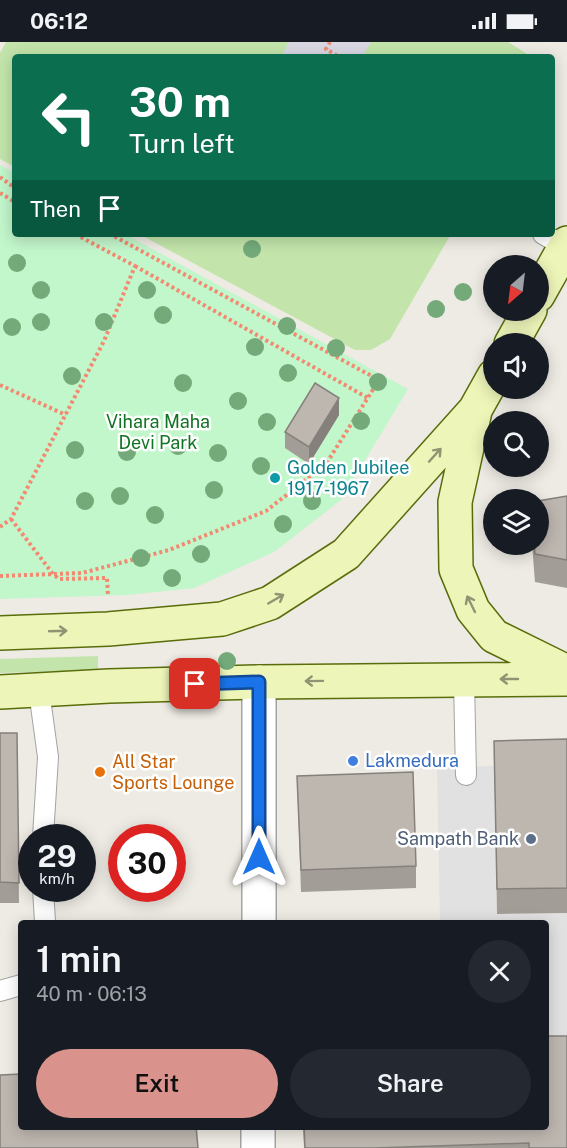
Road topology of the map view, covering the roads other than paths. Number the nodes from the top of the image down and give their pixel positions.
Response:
1 (558, 241) edge
2 (549, 265) edge
3 (483, 396) edge
4 (475, 410) junction
5 (0, 633) edge
6 (567, 672) edge
7 (567, 679) edge
8 (464, 680) junction
9 (259, 682) junction
10 (39, 691) junction
11 (0, 692) edge
12 (466, 776) dead end
13 (44, 824) edge
14 (44, 902) edge
15 (45, 920) edge
16 (259, 920) edge
17 (18, 986) edge
18 (0, 991) edge
19 (258, 1130) edge
20 (258, 1148) edge

1 - 2 main road
3 - 4 main road
5 -> 4 main road
6 -> 4 main road
7 -> 8 main road
8 -> 9 main road
8 - 12 lane
9 - 10 main road
9 - 16 street
10 - 11 main road
10 - 13 lane
14 - 15 lane
17 - 18 lane
19 - 20 street

